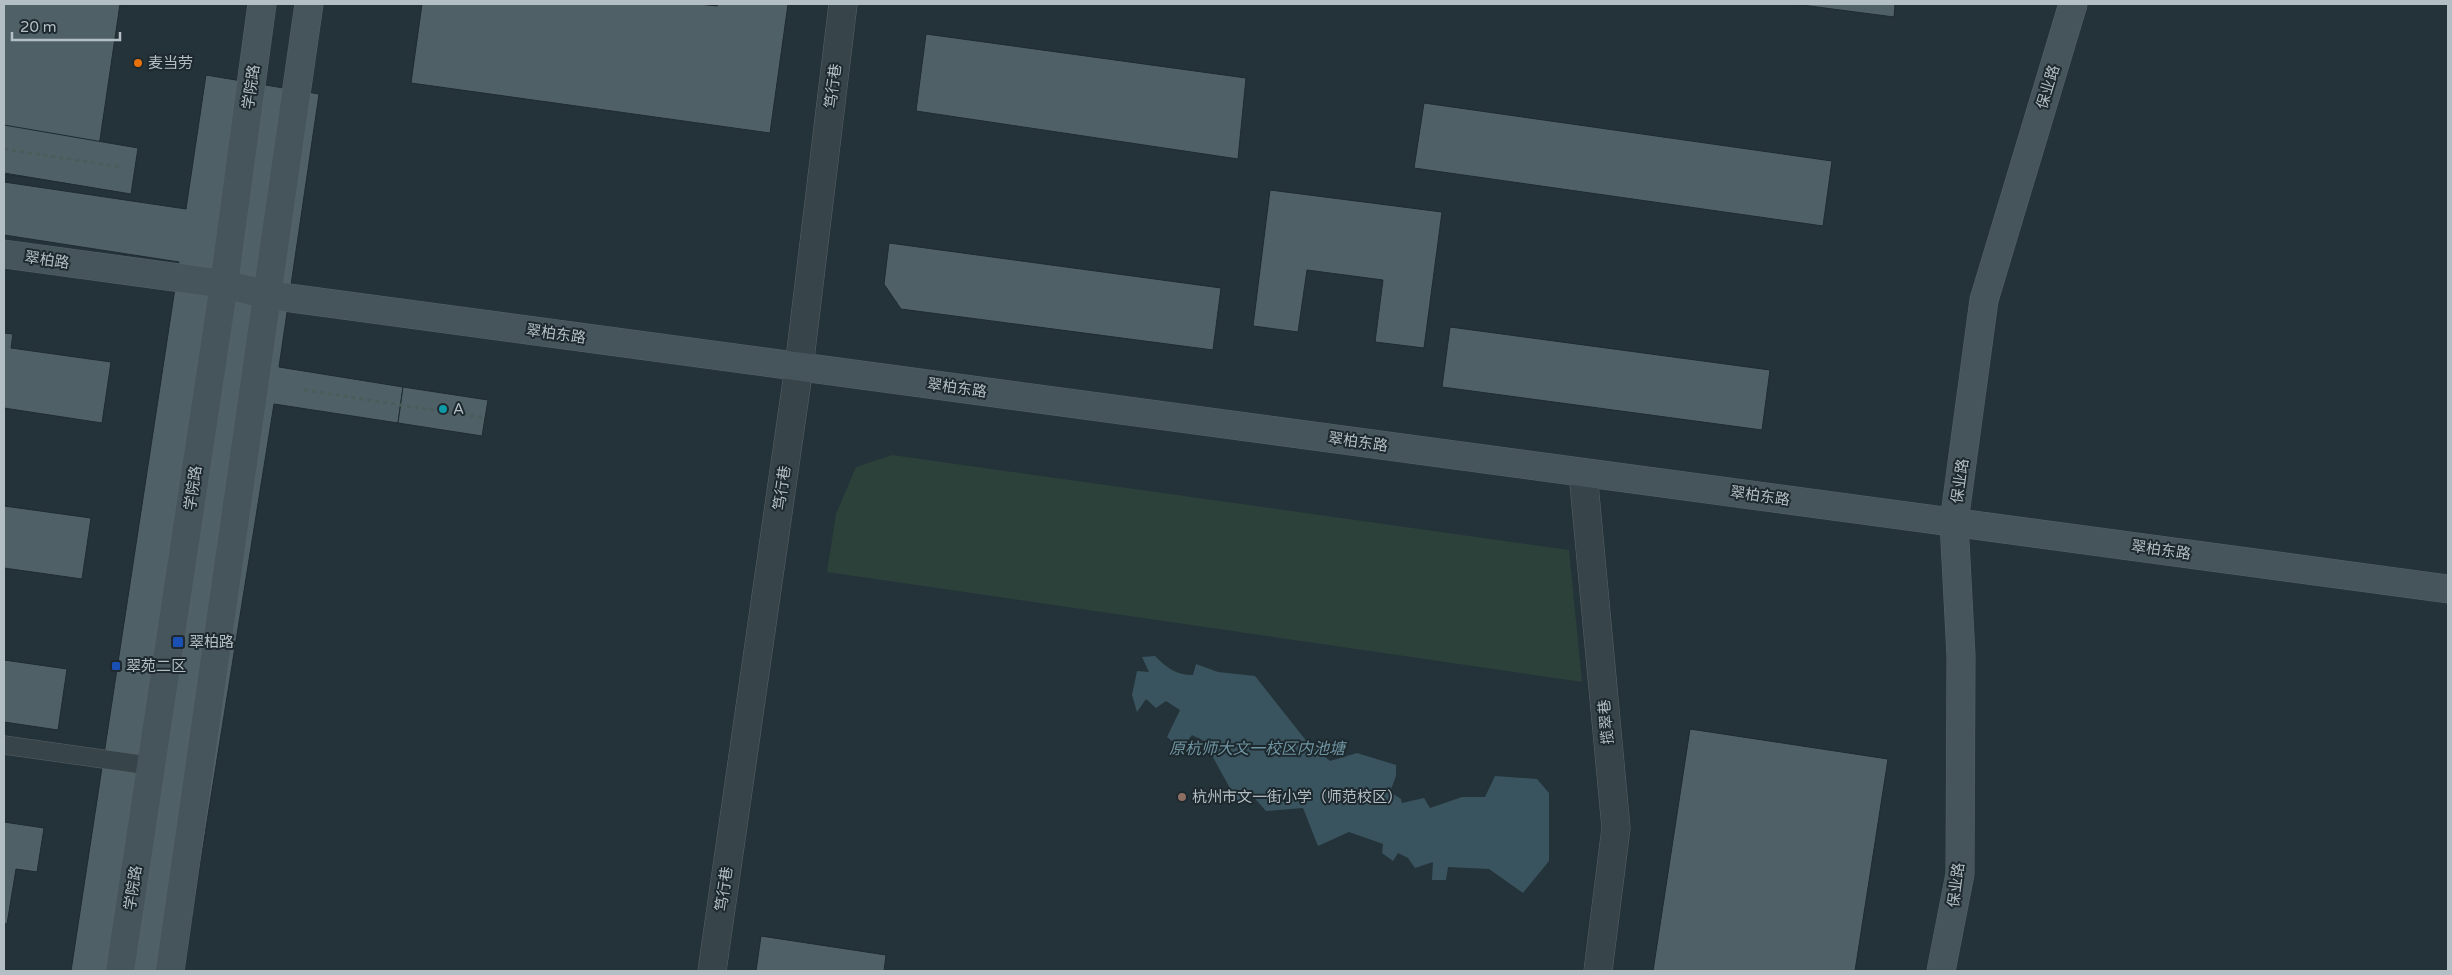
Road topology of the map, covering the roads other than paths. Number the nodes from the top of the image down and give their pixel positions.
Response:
1 (262, 4) edge
2 (308, 4) edge
3 (843, 4) edge
4 (2073, 4) edge
5 (4, 254) edge
6 (224, 284) junction
7 (268, 295) junction
8 (799, 367) junction
9 (1583, 473) junction
10 (1954, 522) junction
11 (2448, 589) edge
12 (4, 745) edge
13 (152, 766) junction
14 (120, 971) edge
15 (170, 971) edge
16 (712, 971) edge
17 (1598, 971) edge
18 (1942, 971) edge

1 - 6 street, 学院路
2 - 7 street
3 - 8 street, 笃行巷
4 - 10 street, 保业路
5 - 6 street, 翠柏路
6 - 7 street, 翠柏路
6 - 13 street, 学院路
7 - 8 street, 翠柏东路
7 - 15 street
8 - 9 street, 翠柏东路
8 - 16 street, 笃行巷
9 - 10 street, 翠柏东路
9 - 17 street, 揽翠巷
10 - 11 street, 翠柏东路
10 - 18 street, 保业路
12 - 13 lane
13 - 14 street, 学院路

